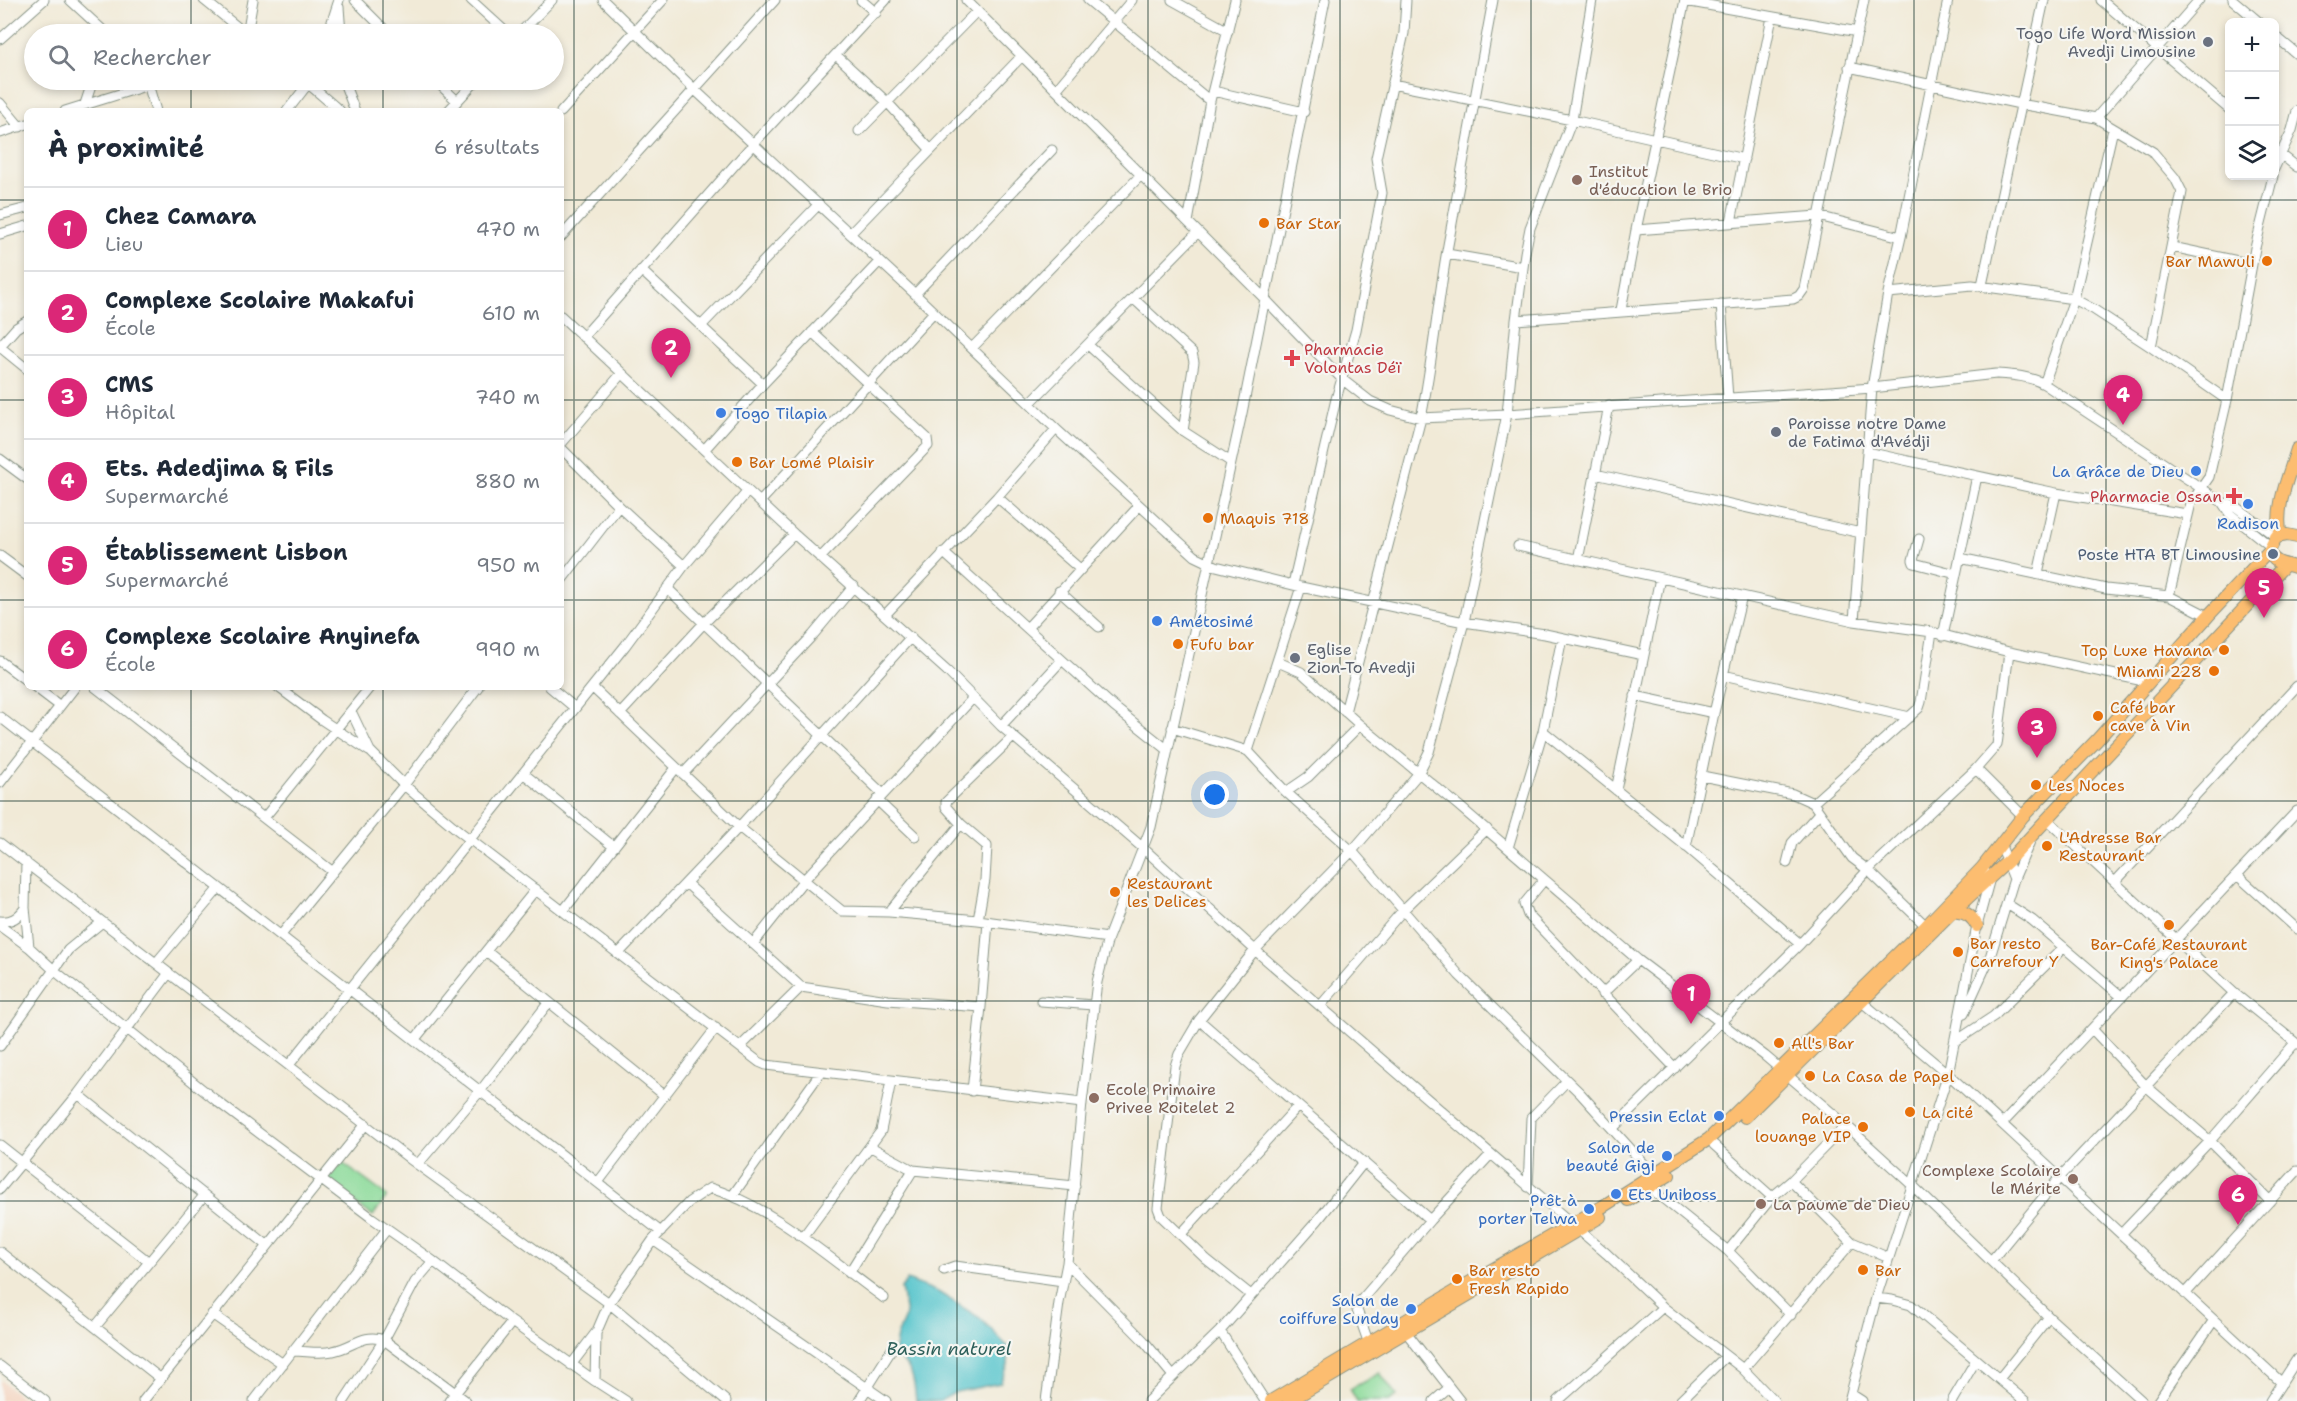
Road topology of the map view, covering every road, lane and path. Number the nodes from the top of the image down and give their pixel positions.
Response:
1 (44, 0) edge
2 (70, 0) edge
3 (204, 0) edge
4 (253, 0) edge
5 (339, 0) edge
6 (355, 0) edge
7 (471, 0) edge
8 (552, 0) edge
9 (603, 0) edge
10 (663, 0) edge
11 (775, 0) edge
12 (861, 0) edge
13 (886, 0) edge
14 (966, 0) edge
15 (1088, 0) edge
16 (1132, 0) edge
17 (1172, 0) edge
18 (1235, 0) edge
19 (1325, 0) edge
20 (1406, 0) edge
21 (1493, 0) edge
22 (1592, 0) edge
23 (1685, 0) edge
24 (1864, 0) edge
25 (1948, 0) edge
26 (2044, 0) edge
27 (2101, 0) edge
28 (2199, 0) edge
29 (2233, 0) edge
30 (977, 11) junction
31 (876, 13) junction
32 (1772, 17) junction
33 (2254, 18) edge
34 (1114, 22) junction
35 (96, 24) edge
36 (234, 24) edge
37 (248, 24) edge
38 (331, 24) edge
39 (340, 24) edge
40 (379, 24) edge
41 (497, 24) edge
42 (529, 24) edge
43 (635, 31) junction
44 (1228, 31) junction
45 (1858, 32) junction
46 (0, 39) edge
47 (2279, 39) edge
48 (2158, 48) junction
49 (2297, 54) edge
50 (836, 55) junction
51 (1022, 56) junction
52 (1849, 67) junction
53 (1392, 84) junction
54 (1930, 84) junction
55 (90, 90) edge
56 (126, 90) edge
57 (151, 90) edge
58 (301, 90) edge
59 (318, 90) edge
60 (347, 90) edge
61 (445, 90) edge
62 (467, 90) edge
63 (694, 90) junction
64 (1056, 90) junction
65 (1213, 91) junction
66 (457, 101) junction
67 (1210, 101) junction
68 (886, 102) junction
69 (1476, 102) junction
70 (0, 103) edge
71 (85, 104) junction
72 (2020, 104) junction
73 (2225, 107) edge
74 (74, 108) edge
75 (155, 108) edge
76 (288, 108) edge
77 (337, 108) edge
78 (354, 108) edge
79 (451, 108) edge
80 (564, 109) edge
81 (2297, 111) edge
82 (1304, 112) junction
83 (2096, 118) junction
84 (1572, 120) junction
85 (24, 126) edge
86 (2112, 129) junction
87 (859, 131) dead end
88 (0, 133) edge
89 (1655, 139) junction
90 (754, 143) junction
91 (930, 149) junction
92 (2279, 149) edge
93 (1052, 150) dead end
94 (2279, 154) edge
95 (1744, 159) junction
96 (2297, 167) edge
97 (1141, 175) junction
98 (2272, 180) edge
99 (819, 204) junction
100 (24, 209) edge
101 (0, 215) edge
102 (1818, 216) junction
103 (1188, 222) junction
104 (1731, 222) junction
105 (24, 227) edge
106 (1636, 230) junction
107 (1198, 232) junction
108 (0, 234) edge
109 (564, 234) edge
110 (850, 234) junction
111 (1901, 237) junction
112 (2172, 247) junction
113 (1447, 254) junction
114 (879, 262) junction
115 (2252, 264) junction
116 (1523, 267) junction
117 (641, 270) junction
118 (1982, 285) junction
119 (1888, 293) junction
120 (915, 294) junction
121 (1264, 298) junction
122 (1134, 299) junction
123 (2074, 299) junction
124 (1721, 304) junction
125 (1621, 310) junction
126 (934, 312) junction
127 (564, 319) edge
128 (1516, 320) junction
129 (24, 323) edge
130 (701, 326) junction
131 (812, 332) junction
132 (583, 337) junction
133 (1088, 345) junction
134 (0, 347) edge
135 (2151, 347) junction
136 (972, 348) junction
137 (24, 367) edge
138 (622, 373) junction
139 (1343, 380) junction
140 (762, 384) junction
141 (2044, 384) junction
142 (868, 385) junction
143 (1872, 388) junction
144 (1728, 398) junction
145 (2227, 400) junction
146 (1030, 403) junction
147 (1609, 406) junction
148 (1507, 414) junction
149 (1421, 418) junction
150 (1056, 429) junction
151 (1183, 431) junction
152 (564, 442) edge
153 (564, 449) edge
154 (2297, 449) edge
155 (704, 450) junction
156 (1867, 452) junction
157 (0, 459) edge
158 (1231, 462) junction
159 (1595, 474) junction
160 (1977, 476) junction
161 (24, 477) edge
162 (2202, 489) junction
163 (748, 491) junction
164 (2056, 493) junction
165 (997, 497) junction
166 (760, 502) junction
167 (619, 506) junction
168 (1139, 506) junction
169 (2187, 514) junction
170 (1861, 533) junction
171 (794, 534) junction
172 (1919, 539) dead end
173 (2283, 539) edge
174 (1518, 546) dead end
175 (943, 552) junction
176 (0, 556) edge
177 (820, 558) junction
178 (1960, 558) junction
179 (1578, 560) junction
180 (1208, 563) junction
181 (684, 566) junction
182 (2293, 566) edge
183 (1080, 569) junction
184 (24, 574) edge
185 (1956, 574) junction
186 (2038, 574) junction
187 (564, 577) edge
188 (1660, 578) junction
189 (854, 586) junction
190 (1297, 586) junction
191 (667, 588) junction
192 (1059, 591) junction
193 (1742, 596) junction
194 (2169, 596) junction
195 (1375, 602) junction
196 (885, 615) junction
197 (2208, 616) junction
198 (1854, 621) junction
199 (1464, 622) junction
200 (704, 623) junction
201 (1028, 627) junction
202 (1099, 627) dead end
203 (1932, 632) junction
204 (1943, 636) junction
205 (911, 638) junction
206 (1562, 638) junction
207 (2009, 652) junction
208 (1643, 654) junction
209 (1062, 660) junction
210 (0, 661) edge
211 (1278, 662) junction
212 (1723, 675) junction
213 (24, 679) edge
214 (2148, 682) junction
215 (766, 683) junction
216 (2297, 686) edge
217 (592, 687) junction
218 (39, 690) edge
219 (73, 690) edge
220 (99, 690) edge
221 (282, 690) edge
222 (368, 690) edge
223 (476, 690) edge
224 (554, 690) edge
225 (1635, 696) junction
226 (973, 698) junction
227 (60, 706) junction
228 (575, 708) junction
229 (351, 711) junction
230 (1345, 711) junction
231 (1714, 712) junction
232 (620, 714) junction
233 (0, 717) edge
234 (1910, 717) junction
235 (1001, 726) junction
236 (1360, 726) junction
237 (1172, 728) junction
238 (337, 729) junction
239 (1543, 731) junction
240 (822, 735) junction
241 (1013, 737) junction
242 (32, 742) junction
243 (1168, 750) junction
244 (370, 751) junction
245 (1248, 751) junction
246 (1976, 769) junction
247 (680, 771) junction
248 (523, 773) junction
249 (1418, 774) junction
250 (1702, 776) junction
251 (0, 783) edge
252 (404, 785) junction
253 (1616, 790) junction
254 (1286, 792) junction
255 (880, 797) junction
256 (1812, 803) junction
257 (2297, 811) edge
258 (1819, 813) junction
259 (2023, 816) junction
260 (264, 818) junction
261 (2047, 819) junction
262 (961, 824) junction
263 (740, 827) junction
264 (1487, 829) junction
265 (2032, 835) junction
266 (915, 836) dead end
267 (470, 840) junction
268 (0, 843) edge
269 (2001, 846) junction
270 (614, 847) junction
271 (1686, 847) junction
272 (1143, 848) junction
273 (1508, 848) junction
274 (1352, 851) junction
275 (2008, 861) junction
276 (26, 862) junction
277 (1787, 863) dead end
278 (1868, 870) junction
279 (333, 872) junction
280 (1986, 873) junction
281 (2237, 875) junction
282 (2014, 879) junction
283 (1544, 880) junction
284 (803, 881) junction
285 (2115, 882) junction
286 (687, 884) junction
287 (219, 888) junction
288 (536, 889) junction
289 (2007, 904) junction
290 (24, 908) junction
291 (1404, 909) junction
292 (564, 911) junction
293 (889, 912) junction
294 (1952, 912) junction
295 (0, 921) edge
296 (983, 921) junction
297 (101, 923) junction
298 (0, 926) edge
299 (1926, 926) junction
300 (1977, 926) junction
301 (2297, 928) edge
302 (281, 936) junction
303 (1108, 938) junction
304 (2177, 940) junction
305 (753, 944) junction
306 (1800, 944) junction
307 (29, 947) junction
308 (2064, 947) junction
309 (1255, 950) junction
310 (486, 951) junction
311 (620, 953) junction
312 (1638, 960) junction
313 (156, 963) junction
314 (55, 971) junction
315 (170, 973) junction
316 (801, 987) junction
317 (350, 989) junction
318 (2234, 993) junction
319 (1602, 994) junction
320 (2122, 997) junction
321 (1041, 1001) dead end
322 (549, 1002) junction
323 (1862, 1002) junction
324 (1093, 1005) junction
325 (1321, 1005) junction
326 (981, 1007) junction
327 (1199, 1020) junction
328 (1720, 1022) junction
329 (1959, 1027) junction
330 (716, 1028) junction
331 (126, 1030) junction
332 (2093, 1030) junction
333 (415, 1039) junction
334 (1956, 1041) junction
335 (2296, 1044) edge
336 (0, 1047) edge
337 (740, 1047) junction
338 (289, 1065) junction
339 (1675, 1068) junction
340 (821, 1072) junction
341 (1782, 1072) junction
342 (1948, 1074) junction
343 (891, 1081) junction
344 (1566, 1082) junction
345 (2146, 1086) junction
346 (482, 1090) junction
347 (972, 1091) junction
348 (78, 1094) junction
349 (664, 1095) junction
350 (1082, 1103) junction
351 (1298, 1106) junction
352 (366, 1124) junction
353 (2002, 1124) junction
354 (1846, 1125) junction
355 (1614, 1128) junction
356 (2210, 1140) junction
357 (0, 1145) edge
358 (1714, 1145) junction
359 (871, 1147) junction
360 (1491, 1154) junction
361 (21, 1162) junction
362 (1364, 1162) junction
363 (418, 1164) junction
364 (913, 1170) junction
365 (2297, 1171) edge
366 (1654, 1175) junction
367 (2060, 1177) junction
368 (320, 1180) junction
369 (598, 1181) junction
370 (1791, 1181) junction
371 (1075, 1186) junction
372 (1913, 1186) junction
373 (1528, 1187) junction
374 (1650, 1188) junction
375 (0, 1189) edge
376 (733, 1195) junction
377 (203, 1197) junction
378 (1772, 1197) junction
379 (2270, 1201) junction
380 (1430, 1220) junction
381 (1574, 1227) junction
382 (387, 1229) junction
383 (661, 1232) junction
384 (1181, 1234) junction
385 (2121, 1234) junction
386 (803, 1237) junction
387 (653, 1240) junction
388 (1852, 1242) junction
389 (267, 1245) junction
390 (1728, 1251) junction
391 (0, 1252) edge
392 (1889, 1258) junction
393 (433, 1261) junction
394 (1991, 1261) junction
395 (149, 1262) junction
396 (1067, 1263) junction
397 (944, 1270) dead end
398 (849, 1273) junction
399 (1064, 1281) junction
400 (2185, 1294) junction
401 (1251, 1295) junction
402 (884, 1298) dead end
403 (1876, 1298) junction
404 (609, 1303) junction
405 (1664, 1307) junction
406 (212, 1314) junction
407 (1791, 1315) junction
408 (2049, 1317) junction
409 (2214, 1320) junction
410 (512, 1322) junction
411 (95, 1327) junction
412 (597, 1331) junction
413 (1220, 1331) junction
414 (1406, 1332) junction
415 (384, 1341) junction
416 (1369, 1344) junction
417 (892, 1349) dead end
418 (294, 1351) junction
419 (1726, 1356) junction
420 (2297, 1359) edge
421 (1976, 1360) junction
422 (283, 1364) junction
423 (571, 1365) junction
424 (0, 1366) edge
425 (1743, 1369) junction
426 (1173, 1376) junction
427 (161, 1379) junction
428 (1999, 1379) junction
429 (595, 1381) junction
430 (2282, 1383) junction
431 (868, 1388) junction
432 (1449, 1388) junction
433 (456, 1392) junction
434 (1850, 1397) edge
435 (45, 1401) edge
436 (143, 1401) edge
437 (254, 1401) edge
438 (344, 1401) edge
439 (449, 1401) edge
440 (466, 1401) edge
441 (626, 1401) edge
442 (726, 1401) edge
443 (860, 1401) edge
444 (886, 1401) edge
445 (1046, 1401) edge
446 (1148, 1401) edge
447 (1265, 1401) edge
448 (1271, 1401) edge
449 (1289, 1401) edge
450 (1434, 1401) edge
451 (1460, 1401) edge
452 (1558, 1401) edge
453 (1680, 1401) edge
454 (1774, 1401) edge
455 (1862, 1401) edge
456 (1952, 1401) edge
457 (2025, 1401) edge
458 (2142, 1401) edge
459 (2158, 1401) edge
460 (2270, 1401) edge

1 - 46 street
2 - 35 street
3 - 36 street
4 - 37 street
5 - 38 street
5 - 39 street
6 - 40 street
7 - 41 street
8 - 42 street
9 - 43 street
10 - 43 street
11 - 63 street
12 - 31 street
13 - 31 street
14 - 30 street
15 - 34 street
16 - 34 street
17 - 44 street
18 - 44 street
19 - 82 street
20 - 53 street
21 - 69 street
22 - 84 street
23 - 32 street
23 - 89 street
24 - 45 street
25 - 54 street
26 - 72 street
27 - 48 street
28 - 48 street
29 - 33 street
30 - 51 street
30 - 68 street
31 - 50 street
32 - 45 street
32 - 95 street
34 - 64 street
34 - 67 street
43 - 63 street
43 - 80 street
44 - 65 street
45 - 52 street
47 - 49 street
48 - 73 street
48 - 83 street
50 - 68 street
50 - 90 street
51 - 64 street
51 - 91 street
52 - 54 street
52 - 102 street
53 - 69 street
53 - 139 street
54 - 72 street
54 - 111 street
55 - 71 street
56 - 71 street
57 - 75 street
58 - 76 street
59 - 77 street
60 - 78 street
61 - 66 street
62 - 66 street
63 - 90 street
63 - 109 street
64 - 97 street
65 - 67 street
65 - 82 street
66 - 79 street
67 - 103 street
68 - 87 street
68 - 91 street
69 - 84 street
69 - 113 street
70 - 85 street
71 - 74 street
72 - 83 street
72 - 118 street
81 - 92 street
82 - 121 street
83 - 86 street
84 - 89 street
84 - 116 street
85 - 88 street
86 - 112 street
86 - 123 street
89 - 95 street
89 - 106 street
90 - 99 street
90 - 117 street
91 - 110 street
93 - 120 street
94 - 96 street
95 - 104 street
97 - 103 street
97 - 136 street
98 - 115 street
99 - 110 street
99 - 130 street
100 - 101 street
102 - 104 street
102 - 111 street
102 - 124 street
103 - 107 street
104 - 106 street
105 - 108 street
106 - 125 street
107 - 121 street
107 - 122 street
110 - 114 street
111 - 119 street
112 - 115 street
112 - 135 street
113 - 116 street
113 - 149 street
114 - 120 street
114 - 131 street
115 - 145 street
116 - 128 street
117 - 130 street
117 - 132 street
118 - 119 street
118 - 123 street
119 - 143 street
120 - 126 street
121 - 139 street
121 - 158 street
122 - 133 street
122 - 151 street
123 - 135 street
123 - 141 street
124 - 125 street
124 - 144 street
125 - 128 street
126 - 136 street
126 - 142 street
127 - 132 street
128 - 148 street
129 - 134 street
130 - 140 street
131 - 140 street
131 - 142 street
132 - 138 street
133 - 146 street
133 - 151 street
134 - 137 street
135 - 145 street
136 - 146 street
138 - 152 street
138 - 155 street
139 - 149 street
139 - 190 street
140 - 155 street
141 - 143 street
141 - 162 street
142 - 166 street
142 - 177 street
143 - 144 street
143 - 156 street
144 - 147 street
145 - 162 street
146 - 150 street
147 - 148 street
147 - 159 street
148 - 149 street
148 - 199 street
149 - 195 street
150 - 165 street
150 - 168 street
151 - 158 street
153 - 167 street
154 - 173 main road
155 - 163 street
156 - 160 street
156 - 170 street
157 - 161 street
158 - 180 street
159 - 170 street
159 - 179 street
160 - 164 street
160 - 178 street
162 - 169 street
162 - 173 street
163 - 166 street
163 - 181 street
164 - 169 street
164 - 186 street
165 - 175 street
165 - 183 street
166 - 171 street
167 - 181 street
167 - 187 street
168 - 180 street
168 - 183 street
169 - 194 street
170 - 198 street
171 - 177 street
171 - 200 street
172 - 185 street
173 - 182 main road
173 - 197 main road
174 - 179 street
175 - 196 street
175 - 201 street
176 - 184 street
177 - 189 street
178 - 185 street
178 - 186 street
179 - 188 street
180 - 190 street
180 - 237 street
181 - 191 street
182 - 261 main road
183 - 192 street
185 - 204 street
186 - 194 street
188 - 193 street
188 - 208 street
189 - 196 street
189 - 215 street
190 - 195 street
190 - 211 street
191 - 200 street
191 - 217 street
192 - 201 street
192 - 202 street
193 - 198 street
193 - 212 street
194 - 197 street
195 - 199 street
195 - 230 street
196 - 205 street
197 - 214 main road
198 - 203 street
199 - 206 street
199 - 249 street
200 - 215 street
200 - 232 street
201 - 209 street
203 - 204 street
203 - 234 street
204 - 207 street
205 - 226 street
205 - 240 street
206 - 208 street
206 - 239 street
207 - 214 street
207 - 246 street
208 - 225 street
209 - 235 street
209 - 243 street
210 - 213 street
211 - 230 street
211 - 245 street
212 - 231 street
212 - 234 street
214 - 259 main road
215 - 240 street
215 - 247 street
216 - 285 street
217 - 228 street
217 - 232 street
218 - 227 street
219 - 227 street
220 - 260 street
221 - 238 street
222 - 229 street
223 - 252 street
224 - 228 street
225 - 231 street
225 - 253 street
226 - 235 street
226 - 255 street
227 - 242 street
228 - 248 street
229 - 238 street
229 - 244 street
230 - 236 street
231 - 250 street
232 - 247 street
233 - 242 street
234 - 256 street
235 - 241 street
236 - 249 street
236 - 254 street
237 - 243 street
237 - 245 street
238 - 244 street
238 - 260 street
239 - 253 street
239 - 273 street
240 - 255 street
240 - 263 street
241 - 262 street
241 - 272 street
242 - 251 street
242 - 287 street
243 - 272 street
244 - 252 street
245 - 254 street
246 - 259 street
246 - 278 street
247 - 263 street
247 - 270 street
248 - 267 street
248 - 270 street
249 - 264 street
249 - 274 street
250 - 256 street
250 - 271 street
252 - 267 street
252 - 279 street
253 - 271 street
254 - 274 street
255 - 266 street
255 - 284 street
256 - 258 street
257 - 281 street
258 - 277 street
258 - 278 street
259 - 269 main road
260 - 279 street
261 - 265 main road
261 - 285 street
262 - 293 street
262 - 296 street
263 - 284 street
263 - 286 street
264 - 273 street
264 - 291 street
265 - 275 main road
265 - 282 street
267 - 288 street
267 - 317 street
268 - 276 street
269 - 275 street
269 - 280 main road
270 - 292 street
271 - 306 street
272 - 303 street
272 - 309 street
273 - 283 street
274 - 291 street
274 - 309 street
275 - 280 main road
275 - 282 street
276 - 290 street
276 - 297 street
278 - 299 street
278 - 306 street
279 - 302 street
280 - 294 main road
280 - 299 main road
280 - 300 street
281 - 301 street
281 - 304 street
282 - 289 street
283 - 312 street
283 - 319 street
284 - 293 street
284 - 305 street
285 - 304 street
286 - 305 street
286 - 311 street
287 - 302 street
287 - 313 street
288 - 292 street
288 - 310 street
289 - 308 street
289 - 329 street
290 - 295 street
290 - 307 street
291 - 325 street
291 - 344 street
292 - 311 street
293 - 296 street
294 - 300 main road
294 - 323 main road
296 - 303 street
296 - 326 street
297 - 313 street
297 - 314 street
298 - 307 street
299 - 341 main road
300 - 329 street
302 - 317 street
303 - 324 street
304 - 318 street
304 - 320 street
305 - 316 street
306 - 328 street
307 - 314 street
308 - 320 street
308 - 334 street
309 - 325 street
309 - 327 street
310 - 322 street
310 - 333 street
311 - 330 street
312 - 319 street
312 - 328 street
313 - 315 street
314 - 331 street
314 - 336 street
315 - 331 street
315 - 338 street
316 - 326 street
316 - 337 street
317 - 333 street
317 - 338 street
318 - 335 street
318 - 345 street
319 - 339 street
320 - 332 street
321 - 324 street
322 - 346 street
322 - 349 street
323 - 341 main road
323 - 342 street
324 - 350 street
325 - 360 street
326 - 347 street
327 - 351 street
327 - 384 street
328 - 339 street
328 - 341 street
329 - 334 street
330 - 337 street
330 - 349 street
331 - 348 street
331 - 368 street
332 - 345 street
332 - 353 street
333 - 346 street
334 - 342 street
335 - 356 street
337 - 340 street
338 - 352 street
339 - 355 street
340 - 343 street
340 - 376 street
341 - 354 street
341 - 358 main road
341 - 366 main road
342 - 353 street
342 - 372 street
343 - 347 street
343 - 359 street
344 - 355 street
344 - 373 street
345 - 356 street
345 - 367 street
346 - 363 street
346 - 369 street
347 - 350 street
348 - 361 street
348 - 377 street
349 - 369 street
350 - 371 street
351 - 362 street
351 - 384 street
352 - 363 street
352 - 368 street
353 - 367 street
354 - 370 street
354 - 372 street
355 - 366 street
356 - 379 street
356 - 385 street
357 - 361 street
358 - 374 main road
358 - 378 street
359 - 364 street
359 - 386 street
360 - 373 street
360 - 380 street
361 - 375 street
361 - 395 street
362 - 380 street
362 - 401 street
363 - 404 street
364 - 371 street
364 - 398 street
365 - 379 street
366 - 381 main road
367 - 385 street
367 - 394 street
368 - 382 street
368 - 389 street
369 - 383 street
370 - 378 street
370 - 388 street
371 - 396 street
372 - 392 street
372 - 394 street
373 - 381 street
374 - 381 main road
374 - 390 street
376 - 383 street
376 - 386 street
377 - 389 street
377 - 395 street
378 - 390 street
379 - 400 street
380 - 416 street
381 - 405 street
381 - 414 main road
381 - 416 main road
382 - 393 street
382 - 418 street
383 - 387 street
384 - 401 street
385 - 400 street
386 - 398 street
387 - 404 street
387 - 431 street
388 - 392 street
388 - 407 street
389 - 406 street
390 - 407 street
391 - 411 street
392 - 403 street
393 - 410 street
393 - 415 street
394 - 408 street
395 - 411 street
396 - 399 street
396 - 426 street
397 - 399 street
398 - 402 street
399 - 445 street
400 - 409 street
401 - 413 street
403 - 421 street
403 - 434 street
404 - 412 street
404 - 442 street
405 - 419 street
405 - 452 street
406 - 422 street
406 - 427 street
407 - 425 street
408 - 428 street
408 - 458 street
409 - 430 street
409 - 459 street
410 - 423 street
410 - 433 street
411 - 427 street
412 - 423 street
412 - 429 street
413 - 426 street
413 - 447 street
414 - 432 street
414 - 449 main road
415 - 418 street
415 - 433 street
415 - 438 street
416 - 448 main road
417 - 431 street
418 - 422 street
419 - 425 street
419 - 453 street
420 - 430 street
421 - 428 street
421 - 456 street
422 - 437 street
423 - 429 street
424 - 435 street
425 - 454 street
426 - 446 street
427 - 436 street
428 - 457 street
429 - 441 street
430 - 460 street
431 - 443 street
431 - 444 street
432 - 450 street
432 - 451 street
433 - 439 street
433 - 440 street
434 - 455 street

